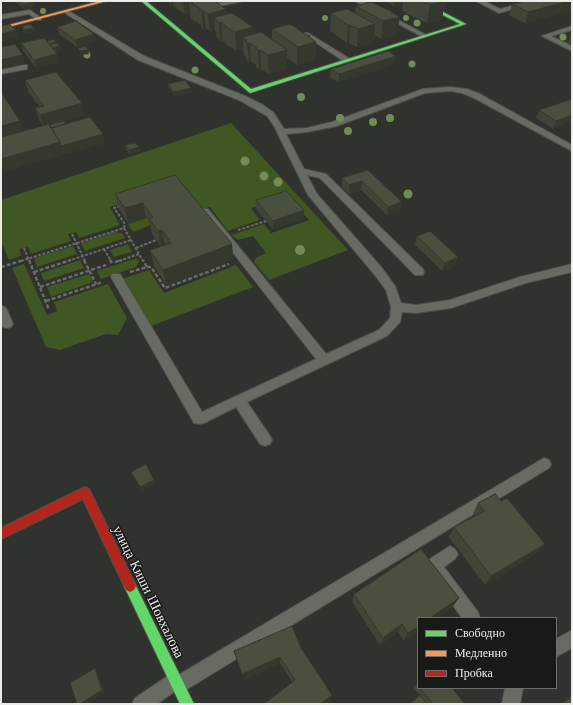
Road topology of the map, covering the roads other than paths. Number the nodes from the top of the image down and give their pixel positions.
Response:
1 (105, 1) edge
2 (143, 1) edge
3 (205, 1) edge
4 (240, 1) edge
5 (358, 1) edge
6 (418, 1) edge
7 (478, 1) edge
8 (538, 1) edge
9 (68, 12) junction
10 (1, 16) edge
11 (39, 19) junction
12 (1, 28) edge
13 (572, 28) edge
14 (306, 34) edge
15 (425, 36) junction
16 (572, 49) edge
17 (348, 60) junction
18 (24, 67) dead end
19 (1, 72) edge
20 (250, 91) junction
21 (242, 98) junction
22 (281, 132) junction
23 (572, 148) edge
24 (299, 170) junction
25 (205, 211) edge
26 (572, 268) edge
27 (419, 272) dead end
28 (116, 277) road end
29 (397, 307) junction
30 (1, 310) edge
31 (7, 324) dead end
32 (325, 361) junction
33 (239, 401) junction
34 (265, 440) dead end
35 (544, 464) dead end
36 (1, 534) edge
37 (450, 554) dead end
38 (471, 617) edge
39 (572, 638) edge
40 (557, 648) edge
41 (177, 683) junction
42 (514, 689) edge
43 (142, 704) edge
44 (187, 704) edge
45 (511, 704) edge

1 - 9 street
2 - 20 street
3 - 4 lane
5 - 15 lane
6 - 15 street
7 - 8 lane
9 - 11 street
9 - 21 lane
10 - 11 lane
11 - 12 street
13 - 16 lane
14 - 17 lane
15 - 17 street
17 - 20 street
18 - 19 lane
20 - 21 lane
21 - 22 lane
22 - 23 lane
22 - 24 lane
24 - 27 lane
24 - 29 lane
25 - 32 lane
26 - 29 lane
28 - 33 lane
29 - 32 lane
30 - 31 lane
32 - 33 lane
33 - 34 lane
35 - 41 lane
36 - 41 street, улица Киши Шовхалова
37 - 38 lane
39 - 40 lane
41 - 43 lane
41 - 44 street, улица Киши Шовхалова
42 - 45 lane

